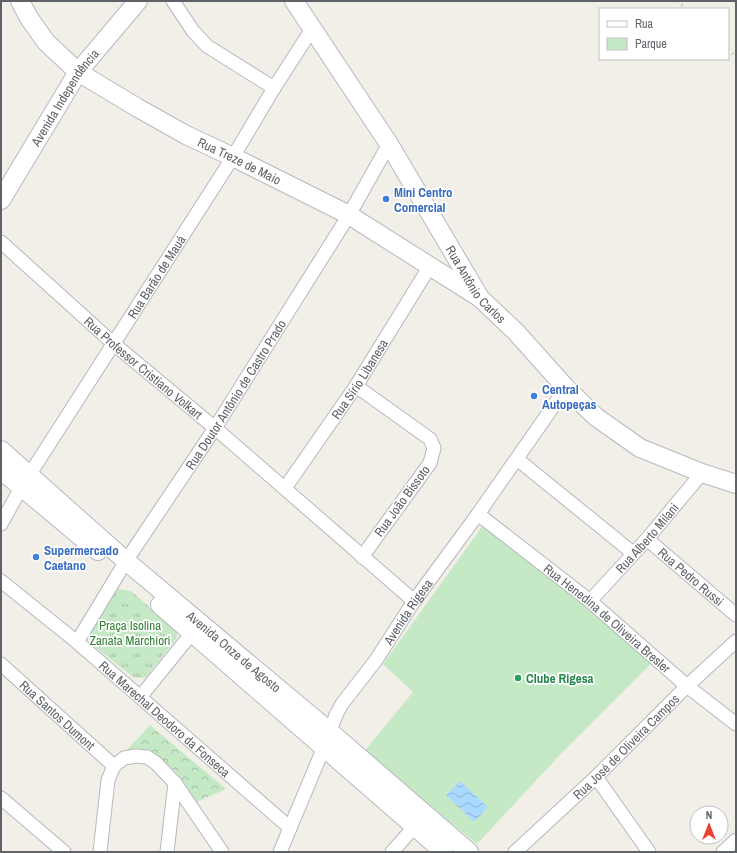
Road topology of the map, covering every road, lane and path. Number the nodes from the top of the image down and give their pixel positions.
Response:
1 (20, 1) edge
2 (138, 1) edge
3 (173, 1) edge
4 (294, 1) edge
5 (312, 29) junction
6 (78, 72) junction
7 (274, 88) junction
8 (389, 144) junction
9 (233, 156) junction
10 (1, 200) edge
11 (349, 215) junction
12 (1, 242) edge
13 (449, 246) junction
14 (426, 264) junction
15 (480, 298) junction
16 (114, 344) junction
17 (356, 386) junction
18 (566, 388) junction
19 (215, 428) junction
20 (1, 450) edge
21 (517, 459) junction
22 (1, 470) edge
23 (702, 473) junction
24 (26, 481) junction
25 (736, 484) edge
26 (285, 488) junction
27 (478, 514) junction
28 (1, 524) edge
29 (646, 539) junction
30 (632, 553) junction
31 (362, 557) junction
32 (124, 566) junction
33 (1, 581) edge
34 (414, 601) junction
35 (590, 601) junction
36 (736, 615) edge
37 (192, 633) junction
38 (736, 641) edge
39 (77, 642) junction
40 (1, 664) edge
41 (687, 686) junction
42 (140, 696) junction
43 (736, 724) edge
44 (327, 739) junction
45 (114, 766) junction
46 (596, 777) junction
47 (175, 783) junction
48 (1, 798) edge
49 (414, 827) junction
50 (290, 828) junction
51 (736, 840) edge
52 (64, 852) edge
53 (100, 852) edge
54 (167, 852) edge
55 (222, 852) edge
56 (280, 852) edge
57 (392, 852) edge
58 (444, 852) edge
59 (469, 852) edge
60 (515, 852) edge
61 (649, 852) edge
62 (723, 852) edge

1 - 6 main road, Rua Treze de Maio
2 - 6 main road, Avenida Independência
3 - 7 street
4 - 5 main road, Rua Antônio Carlos
5 - 7 street, Rua Barão de Mauá
5 - 8 main road, Rua Antônio Carlos
6 - 9 main road, Rua Treze de Maio
6 - 10 main road, Avenida Independência
7 - 9 street, Rua Barão de Mauá
8 - 11 street, Rua Doutor Antônio de Castro Prado
8 - 13 main road, Rua Antônio Carlos
9 - 11 main road, Rua Treze de Maio
9 - 16 street, Rua Barão de Mauá
11 - 14 main road, Rua Treze de Maio
11 - 19 street, Rua Doutor Antônio de Castro Prado
12 - 16 street, Rua Professor Cristiano Volkart
13 - 14 main road
13 - 15 main road, Rua Antônio Carlos
14 - 15 main road, Rua Treze de Maio
14 - 17 street, Rua Sírio Libanesa
15 - 18 main road, Rua Antônio Carlos
16 - 19 street, Rua Professor Cristiano Volkart
16 - 24 street, Rua Barão de Mauá
17 - 26 street, Rua Sírio Libanesa
17 - 31 street, Rua João Bissoto
18 - 21 street, Avenida Rigesa
18 - 23 main road, Rua Antônio Carlos
19 - 26 street, Rua Professor Cristiano Volkart
19 - 32 street, Rua Doutor Antônio de Castro Prado
20 - 24 main road, Avenida Onze de Agosto
21 - 27 street, Avenida Rigesa
21 - 30 street
22 - 24 main road, Avenida Onze de Agosto
23 - 25 main road, Rua Antônio Carlos
23 - 29 street, Rua Alberto Milani
24 - 28 street, Rua Barão de Mauá
24 - 32 main road, Avenida Onze de Agosto
26 - 31 street, Rua Professor Cristiano Volkart
27 - 34 street, Avenida Rigesa
27 - 35 street, Rua Henedina de Oliveira Bresler
29 - 30 street, Rua Alberto Milani
29 - 36 street, Rua Pedro Russi
30 - 35 street, Rua Alberto Milani
31 - 34 street, Rua Professor Cristiano Volkart
32 - 37 main road, Avenida Onze de Agosto
32 - 39 street, Rua Doutor Antônio de Castro Prado
32 - 44 main road, Avenida Onze de Agosto
33 - 39 street, Rua Marechal Deodoro da Fonseca
34 - 44 street, Avenida Rigesa
35 - 41 street, Rua Henedina de Oliveira Bresler
37 - 42 street
37 - 44 main road, Avenida Onze de Agosto
38 - 41 street, Rua José de Oliveira Campos
39 - 42 street, Rua Marechal Deodoro da Fonseca
40 - 45 street, Rua Santos Dumont
41 - 43 street, Rua Henedina de Oliveira Bresler
41 - 46 street, Rua José de Oliveira Campos
42 - 50 street, Rua Marechal Deodoro da Fonseca
44 - 49 main road, Avenida Onze de Agosto
44 - 50 street, Avenida Rigesa
44 - 59 main road, Avenida Onze de Agosto
45 - 47 street
45 - 53 street
46 - 60 street, Rua José de Oliveira Campos
46 - 61 street
47 - 54 street
47 - 55 street
48 - 52 street
49 - 57 street
49 - 58 main road, Avenida Onze de Agosto
50 - 56 street, Avenida Rigesa
51 - 62 street

